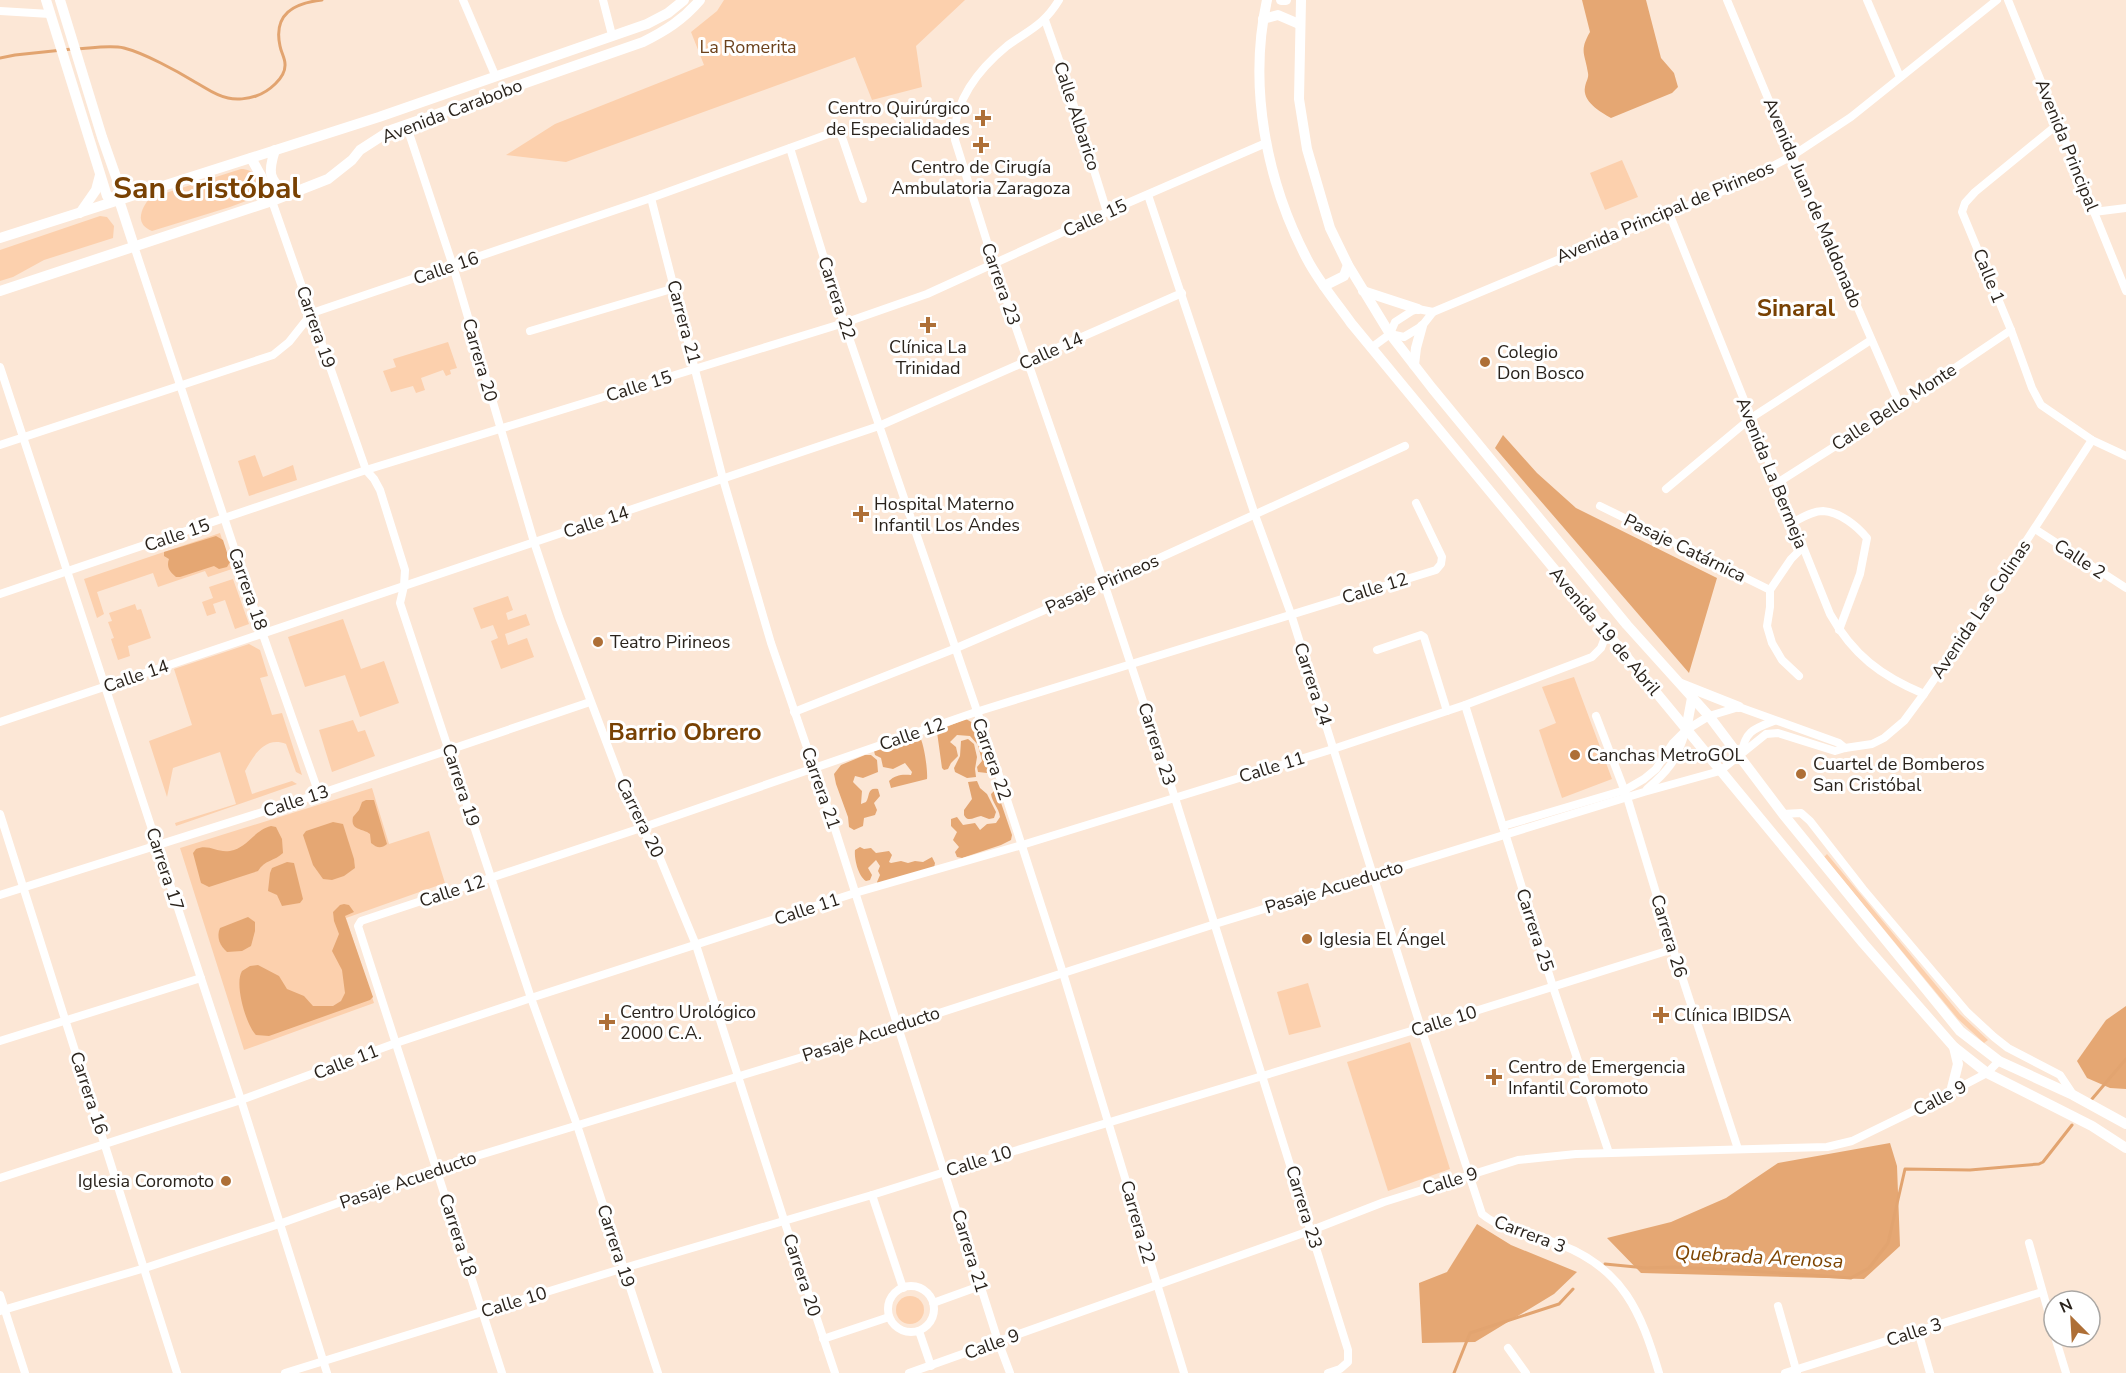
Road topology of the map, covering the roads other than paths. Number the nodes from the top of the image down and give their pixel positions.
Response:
1 (46, 0) edge
2 (60, 0) edge
3 (463, 0) edge
4 (603, 0) edge
5 (684, 0) edge
6 (700, 0) edge
7 (1059, 0) edge
8 (1268, 0) edge
9 (1281, 0) edge
10 (1286, 0) edge
11 (1300, 0) edge
12 (1727, 0) edge
13 (1868, 0) edge
14 (1997, 0) edge
15 (2008, 0) edge
16 (0, 10) edge
17 (50, 14) junction
18 (1263, 19) junction
19 (1045, 20) junction
20 (1299, 24) junction
21 (612, 35) junction
22 (495, 75) junction
23 (1900, 77) junction
24 (406, 124) junction
25 (2058, 124) junction
26 (1266, 143) junction
27 (790, 148) junction
28 (275, 150) junction
29 (1792, 156) junction
30 (251, 158) junction
31 (100, 175) junction
32 (286, 195) junction
33 (1148, 195) junction
34 (651, 198) junction
35 (863, 199) dead end
36 (119, 200) junction
37 (272, 201) junction
38 (2126, 208) edge
39 (1107, 212) junction
40 (2094, 212) junction
41 (80, 213) junction
42 (1669, 213) junction
43 (0, 238) edge
44 (134, 246) junction
45 (994, 264) junction
46 (1348, 265) junction
47 (453, 266) junction
48 (1324, 286) junction
49 (675, 288) junction
50 (0, 291) edge
51 (1363, 291) junction
52 (2126, 291) edge
53 (1182, 293) junction
54 (1419, 309) junction
55 (1433, 312) junction
56 (312, 313) junction
57 (844, 323) junction
58 (1422, 326) junction
59 (2011, 330) junction
60 (530, 331) dead end
61 (1390, 334) junction
62 (1871, 340) junction
63 (1371, 348) junction
64 (1027, 362) junction
65 (1414, 365) junction
66 (0, 367) edge
67 (696, 369) junction
68 (180, 384) junction
69 (1900, 405) junction
70 (1751, 418) junction
71 (879, 426) junction
72 (500, 429) junction
73 (23, 437) junction
74 (2092, 440) junction
75 (0, 445) edge
76 (1405, 447) dead end
77 (2126, 456) edge
78 (366, 470) junction
79 (723, 478) junction
80 (1777, 483) junction
81 (1666, 489) dead end
82 (1416, 503) dead end
83 (1600, 506) dead end
84 (1255, 515) junction
85 (224, 519) junction
86 (1792, 524) junction
87 (2035, 530) junction
88 (534, 543) junction
89 (1802, 548) junction
90 (68, 572) junction
91 (1104, 583) junction
92 (404, 586) junction
93 (2126, 588) edge
94 (1770, 590) junction
95 (0, 594) edge
96 (1291, 614) junction
97 (1839, 630) junction
98 (262, 632) junction
99 (1606, 635) junction
100 (954, 649) junction
101 (1377, 650) dead end
102 (1131, 663) junction
103 (1799, 676) dead end
104 (1678, 683) junction
105 (104, 687) junction
106 (1924, 694) junction
107 (1692, 698) junction
108 (590, 702) junction
109 (1465, 705) junction
110 (1739, 707) junction
111 (1447, 711) junction
112 (794, 712) junction
113 (976, 712) junction
114 (1596, 716) dead end
115 (1709, 716) junction
116 (1774, 721) junction
117 (0, 722) edge
118 (1686, 730) junction
119 (1845, 747) junction
120 (1333, 748) junction
121 (449, 750) junction
122 (1740, 756) junction
123 (814, 767) junction
124 (1720, 771) junction
125 (1644, 792) junction
126 (319, 794) junction
127 (1626, 794) junction
128 (1175, 798) junction
129 (0, 814) edge
130 (1782, 814) junction
131 (1503, 826) junction
132 (641, 828) junction
133 (1505, 835) junction
134 (1022, 845) junction
135 (158, 846) junction
136 (1373, 875) junction
137 (491, 878) junction
138 (24, 888) junction
139 (855, 893) junction
140 (0, 895) edge
141 (1215, 924) junction
142 (358, 926) joint
143 (696, 945) junction
144 (1673, 949) junction
145 (1064, 973) junction
146 (201, 978) junction
147 (1553, 987) junction
148 (531, 998) junction
149 (65, 1020) junction
150 (898, 1026) junction
151 (1421, 1028) junction
152 (0, 1041) edge
153 (396, 1043) junction
154 (1954, 1047) junction
155 (1999, 1061) junction
156 (1988, 1073) junction
157 (739, 1076) junction
158 (1263, 1076) junction
159 (1951, 1092) junction
160 (2073, 1095) junction
161 (241, 1100) junction
162 (1109, 1122) junction
163 (2126, 1124) edge
164 (577, 1125) junction
165 (106, 1144) junction
166 (2126, 1148) edge
167 (1738, 1149) junction
168 (1610, 1153) junction
169 (437, 1168) junction
170 (945, 1172) junction
171 (1468, 1175) junction
172 (0, 1178) edge
173 (872, 1196) junction
174 (784, 1220) junction
175 (279, 1224) junction
176 (1312, 1230) junction
177 (2029, 1243) dead end
178 (145, 1268) junction
179 (624, 1268) junction
180 (980, 1286) junction
181 (1156, 1286) junction
182 (903, 1288) junction
183 (2042, 1292) joint
184 (0, 1295) edge
185 (933, 1303) junction
186 (1778, 1306) dead end
187 (2, 1310) edge
188 (483, 1311) junction
189 (889, 1317) junction
190 (919, 1331) junction
191 (1918, 1331) junction
192 (823, 1339) junction
193 (998, 1341) junction
194 (1508, 1348) dead end
195 (2059, 1349) edge
196 (323, 1360) junction
197 (931, 1366) junction
198 (1797, 1371) edge
199 (24, 1373) edge
200 (177, 1373) edge
201 (285, 1373) edge
202 (327, 1373) edge
203 (502, 1373) edge
204 (658, 1373) edge
205 (835, 1373) edge
206 (909, 1373) edge
207 (1010, 1373) edge
208 (1184, 1373) edge
209 (1328, 1373) edge
210 (1526, 1373) edge
211 (1659, 1373) edge
212 (1785, 1373) edge
213 (1930, 1373) edge
214 (2066, 1373) edge

1 - 17 main road
2 - 36 main road
3 - 22 street
4 - 21 street
5 - 21 main road, Avenida Carabobo
6 - 24 main road, Avenida Carabobo
7 - 19 street
8 - 18 main road, Avenida 19 de Abril
9 - 10 main road
11 - 20 main road, Avenida 19 de Abril
12 - 29 street, Avenida Juan de Maldonado
13 - 23 street
14 - 23 street, Avenida Principal de Pirineos
15 - 25 street, Avenida Principal
16 - 17 street
17 - 31 main road
18 - 20 main road
18 - 26 main road, Avenida 19 de Abril
19 - 39 street, Calle Albarico
19 - 45 street, Carrera 23
20 - 46 main road, Avenida 19 de Abril
21 - 22 main road, Avenida Carabobo
22 - 28 main road, Avenida Carabobo
23 - 29 street, Avenida Principal de Pirineos
24 - 32 main road, Avenida Carabobo
24 - 47 street, Carrera 20
25 - 40 street, Avenida Principal
25 - 59 street, Calle 1
26 - 33 street, Calle 15
26 - 48 main road, Avenida 19 de Abril
27 - 34 street, Calle 16
27 - 35 street, Calle 16
27 - 57 street, Carrera 22
28 - 30 main road, Avenida Carabobo
28 - 32 main road
29 - 42 street, Avenida Principal de Pirineos
29 - 62 street, Avenida Juan de Maldonado
30 - 36 main road, Avenida Carabobo
30 - 37 main road
31 - 36 main road
31 - 41 main road
32 - 37 main road, Avenida Carabobo
33 - 39 street, Calle 15
33 - 53 street, Carrera 24
34 - 47 street, Calle 16
34 - 49 street, Carrera 21
36 - 41 main road, Avenida Carabobo
36 - 44 main road
37 - 44 main road, Avenida Carabobo
37 - 56 street, Carrera 19
38 - 40 street
39 - 45 street, Calle 15
40 - 52 street, Avenida Principal
41 - 43 main road, Avenida Carabobo
42 - 55 street, Avenida Principal de Pirineos
42 - 70 street, Avenida La Bermeja
44 - 50 main road, Avenida Carabobo
44 - 68 street, Carrera 18
45 - 57 street, Calle 15
45 - 64 street, Carrera 23
46 - 48 main road
46 - 51 main road, Avenida 19 de Abril
47 - 56 street, Calle 16
47 - 72 street, Carrera 20
48 - 63 main road, Avenida 19 de Abril
49 - 60 street
49 - 67 street, Carrera 21
51 - 54 main road
51 - 61 main road, Avenida 19 de Abril
53 - 64 street, Calle 14
53 - 84 street, Carrera 24
54 - 55 street
54 - 61 street
55 - 58 street, Avenida Principal de Pirineos
56 - 68 street
56 - 78 street, Carrera 19
57 - 67 street, Calle 15
57 - 71 street, Carrera 22
58 - 61 street
58 - 65 main road
59 - 69 street, Calle Bello Monte
59 - 74 street, Calle 1
61 - 63 street
61 - 65 main road, Avenida 19 de Abril
62 - 69 street, Avenida Juan de Maldonado
62 - 70 street
63 - 99 main road, Avenida 19 de Abril
64 - 71 street, Calle 14
64 - 91 street, Carrera 23
65 - 104 main road, Avenida 19 de Abril
66 - 73 street, Carrera 17
67 - 72 street, Calle 15
67 - 79 street, Carrera 21
68 - 73 street
68 - 85 street, Carrera 18
69 - 80 street, Calle Bello Monte
70 - 80 street, Avenida La Bermeja
70 - 81 street
71 - 79 street, Calle 14
71 - 100 street, Carrera 22
72 - 78 street, Calle 15
72 - 88 street, Carrera 20
73 - 75 street
73 - 90 street, Carrera 17
74 - 77 street
74 - 87 street, Avenida Las Colinas
76 - 84 street, Pasaje Pirineos
78 - 85 street, Calle 15
78 - 92 street, Carrera 19
79 - 88 street, Calle 14
79 - 112 street, Carrera 21
80 - 86 street, Avenida La Bermeja
82 - 96 street, Calle 12
83 - 94 street, Pasaje Catárnica
84 - 91 street, Pasaje Pirineos
84 - 96 street, Carrera 24
85 - 90 street, Calle 15
85 - 98 street, Carrera 18
86 - 89 street, Avenida La Bermeja
86 - 97 street
87 - 93 street, Calle 2
87 - 106 street, Avenida Las Colinas
88 - 92 street, Calle 14
88 - 108 street, Carrera 20
89 - 94 street
89 - 97 street, Avenida La Bermeja
90 - 95 street, Calle 15
90 - 105 street, Carrera 17
91 - 100 street, Pasaje Pirineos
91 - 102 street, Carrera 23
92 - 98 street, Calle 14
92 - 121 street, Carrera 19
94 - 103 street
96 - 102 street, Calle 12
96 - 120 street, Carrera 24
97 - 106 street, Avenida La Bermeja
98 - 105 street, Calle 14
98 - 126 street, Carrera 18
99 - 109 street, Calle 11
99 - 118 main road, Avenida 19 de Abril
100 - 112 street, Pasaje Pirineos
100 - 113 street, Carrera 22
101 - 111 street
102 - 113 street, Calle 12
102 - 128 street, Carrera 23
104 - 107 main road, Avenida 19 de Abril
104 - 110 main road
105 - 117 street, Calle 14
105 - 135 street, Carrera 17
106 - 119 street, Avenida Las Colinas
107 - 115 main road, Avenida 19 de Abril
107 - 118 main road
108 - 121 street, Calle 13
108 - 132 street, Carrera 20
109 - 111 street, Calle 11
109 - 131 street, Carrera 25
110 - 115 street
110 - 116 street
111 - 120 street, Calle 11
112 - 123 street, Carrera 21
113 - 123 street, Calle 12
113 - 134 street, Carrera 22
114 - 127 street, Carrera 26
115 - 118 street
115 - 122 main road, Avenida 19 de Abril
116 - 119 street
116 - 122 street
118 - 124 main road, Avenida 19 de Abril
118 - 125 street
118 - 127 street
119 - 122 street, Avenida Las Colinas
120 - 128 street, Calle 11
120 - 136 street, Carrera 24
121 - 126 street, Calle 13
121 - 137 street, Carrera 19
122 - 124 street, Pasaje Acueducto
122 - 130 main road, Avenida 19 de Abril
123 - 132 street, Calle 12
123 - 139 street, Carrera 21
124 - 125 street, Pasaje Acueducto
124 - 154 main road, Avenida 19 de Abril
125 - 127 street, Pasaje Acueducto
126 - 135 street, Calle 13
127 - 131 street
127 - 133 street, Pasaje Acueducto
127 - 144 street, Carrera 26
128 - 134 street, Calle 11
128 - 141 street, Carrera 23
129 - 138 street, Carrera 16
130 - 155 main road, Avenida 19 de Abril
130 - 160 street
131 - 133 street, Carrera 25
132 - 137 street, Calle 12
132 - 143 street, Carrera 20
133 - 136 street, Pasaje Acueducto
133 - 147 street, Carrera 25
134 - 139 street, Calle 11
134 - 145 street, Carrera 22
135 - 138 street, Calle 13
135 - 146 street, Carrera 17
136 - 141 street, Pasaje Acueducto
136 - 151 street, Carrera 24
137 - 142 street, Calle 12
137 - 148 street, Carrera 19
138 - 140 street, Calle 13
138 - 149 street, Carrera 16
139 - 143 street, Calle 11
139 - 150 street, Carrera 21
141 - 145 street, Pasaje Acueducto
141 - 158 street, Carrera 23
142 - 153 street, Carrera 18
143 - 148 street, Calle 11
143 - 157 street, Carrera 20
144 - 147 street, Calle 10
144 - 167 street, Carrera 26
145 - 150 street, Pasaje Acueducto
145 - 162 street, Carrera 22
146 - 149 street
146 - 161 street, Carrera 17
147 - 151 street, Calle 10
147 - 168 street, Carrera 25
148 - 153 street, Calle 11
148 - 164 street, Carrera 19
149 - 152 street
149 - 165 street, Carrera 16
150 - 157 street, Pasaje Acueducto
150 - 170 street, Carrera 21
151 - 158 street, Calle 10
151 - 171 street, Carrera 24
153 - 161 street, Calle 11
153 - 169 street, Carrera 18
154 - 156 main road, Avenida 19 de Abril
154 - 159 main road
155 - 156 street, Calle 9
155 - 160 main road, Avenida 19 de Abril
156 - 159 street, Calle 9
156 - 166 main road, Avenida 19 de Abril
157 - 164 street, Pasaje Acueducto
157 - 174 street, Carrera 20
158 - 162 street, Calle 10
158 - 176 street, Carrera 23
159 - 167 street, Calle 9
160 - 163 main road, Avenida 19 de Abril
161 - 165 street, Calle 11
161 - 175 street, Carrera 17
162 - 170 street, Calle 10
162 - 181 street, Carrera 22
164 - 169 street, Pasaje Acueducto
164 - 179 street, Carrera 19
165 - 172 street, Calle 11
165 - 178 street, Carrera 16
167 - 168 street, Calle 9
168 - 171 street, Calle 9
169 - 175 street, Pasaje Acueducto
169 - 188 street, Carrera 18
170 - 173 street, Calle 10
170 - 180 street, Carrera 21
171 - 176 street, Calle 9
171 - 211 street, Carrera 3
173 - 174 street, Calle 10
173 - 182 street
174 - 179 street, Calle 10
174 - 192 street, Carrera 20
175 - 178 street, Pasaje Acueducto
175 - 196 street, Carrera 17
176 - 181 street, Calle 9
176 - 209 street, Carrera 23
177 - 183 street
178 - 187 street, Pasaje Acueducto
178 - 200 street, Carrera 16
179 - 188 street, Calle 10
179 - 204 street, Carrera 19
180 - 185 street
180 - 193 street, Carrera 21
181 - 193 street, Calle 9
181 - 208 street, Carrera 22
182 - 185 street
182 - 189 street
183 - 191 street, Calle 3
184 - 187 street
185 - 190 street
186 - 198 street
187 - 199 street
188 - 196 street, Calle 10
188 - 203 street, Carrera 18
189 - 190 street
189 - 192 street
190 - 197 street
191 - 198 street, Calle 3
191 - 213 street
192 - 205 street, Carrera 20
193 - 197 street, Calle 9
193 - 207 street, Carrera 21
194 - 210 street
195 - 214 street
196 - 201 street, Calle 10
196 - 202 street, Carrera 17
197 - 206 street, Calle 9
198 - 212 street, Calle 3

